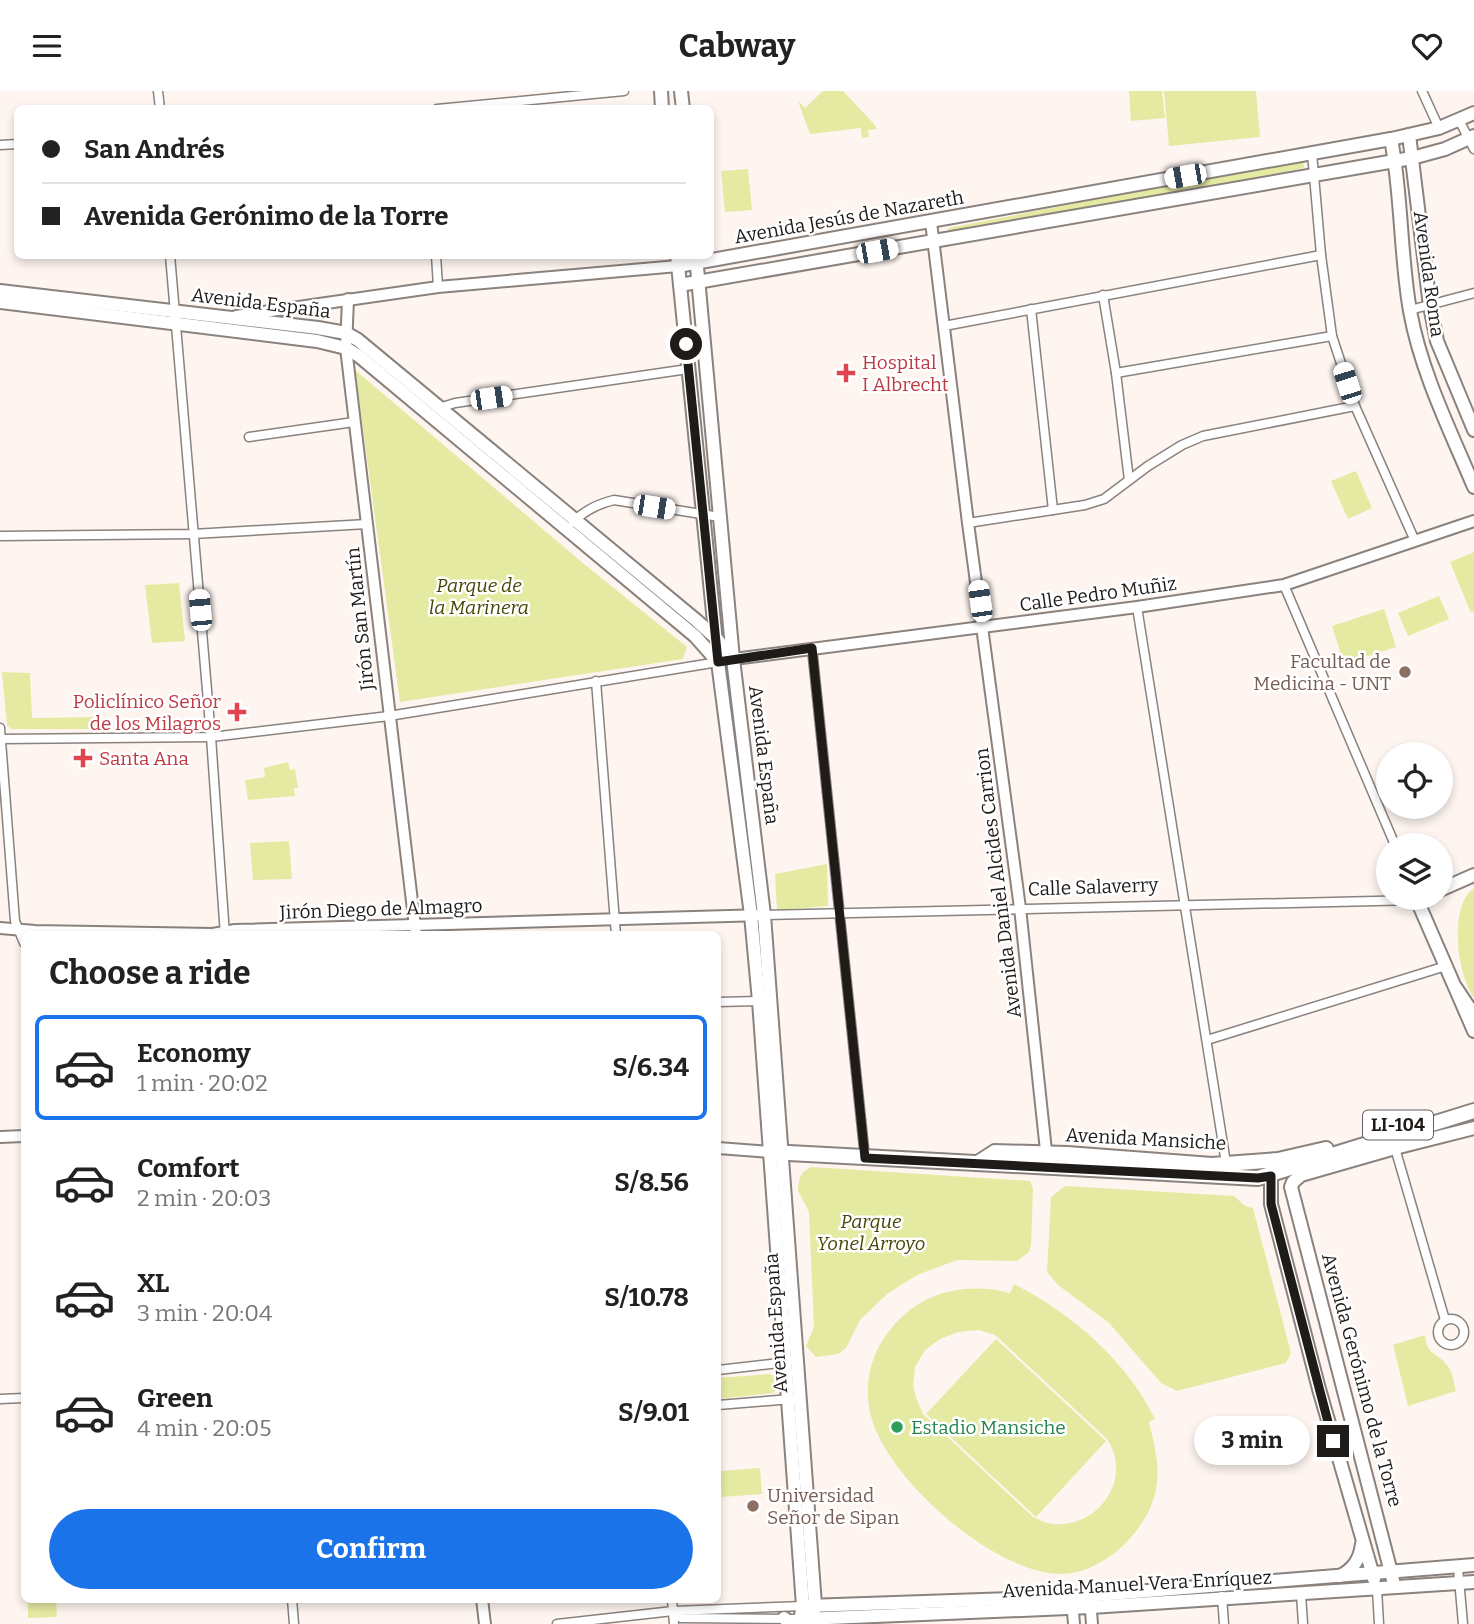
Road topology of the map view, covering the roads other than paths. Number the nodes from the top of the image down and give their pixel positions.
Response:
1 (624, 91) edge
2 (1422, 91) edge
3 (565, 93) edge
4 (469, 105) edge
5 (1474, 113) edge
6 (1460, 120) junction
7 (1439, 128) junction
8 (1409, 135) junction
9 (1391, 139) junction
10 (1472, 142) edge
11 (1312, 153) junction
12 (1412, 158) junction
13 (1395, 161) junction
14 (1315, 175) junction
15 (931, 222) junction
16 (934, 241) junction
17 (1321, 255) junction
18 (714, 256) edge
19 (170, 259) edge
20 (436, 259) edge
21 (696, 259) edge
22 (678, 261) edge
23 (698, 282) junction
24 (680, 285) junction
25 (438, 287) junction
26 (0, 291) edge
27 (1474, 293) edge
28 (1103, 295) junction
29 (348, 299) junction
30 (0, 302) edge
31 (1430, 306) junction
32 (1031, 309) junction
33 (1410, 310) junction
34 (223, 317) junction
35 (175, 319) junction
36 (944, 326) junction
37 (346, 333) junction
38 (1332, 336) junction
39 (346, 348) junction
40 (688, 369) junction
41 (1116, 373) junction
42 (1355, 406) junction
43 (439, 408) junction
44 (354, 422) junction
45 (1474, 431) edge
46 (249, 437) dead end
47 (715, 467) junction
48 (698, 468) junction
49 (1129, 480) junction
50 (1474, 488) edge
51 (1053, 510) junction
52 (703, 514) junction
53 (720, 517) junction
54 (1474, 521) edge
55 (968, 523) junction
56 (368, 524) junction
57 (571, 525) junction
58 (193, 534) junction
59 (0, 536) edge
60 (1415, 541) junction
61 (1284, 585) junction
62 (1137, 607) junction
63 (984, 627) junction
64 (716, 638) junction
65 (812, 648) junction
66 (733, 659) junction
67 (718, 662) junction
68 (596, 681) junction
69 (389, 716) junction
70 (0, 728) edge
71 (211, 737) junction
72 (1, 739) edge
73 (1390, 833) edge
74 (1474, 875) edge
75 (1453, 884) edge
76 (1376, 899) edge
77 (1185, 904) junction
78 (1020, 908) junction
79 (1423, 910) edge
80 (841, 913) junction
81 (758, 915) junction
82 (614, 919) junction
83 (0, 928) edge
84 (19, 929) junction
85 (415, 930) edge
86 (91, 931) edge
87 (225, 931) edge
88 (352, 931) edge
89 (616, 931) edge
90 (21, 935) edge
91 (1446, 965) junction
92 (1456, 988) junction
93 (760, 1001) junction
94 (721, 1002) edge
95 (1474, 1015) edge
96 (1474, 1031) edge
97 (1207, 1041) junction
98 (1474, 1100) edge
99 (1474, 1111) edge
100 (1474, 1128) edge
101 (21, 1136) edge
102 (0, 1137) edge
103 (1395, 1147) junction
104 (721, 1148) edge
105 (776, 1152) junction
106 (1325, 1154) junction
107 (865, 1158) junction
108 (1047, 1160) junction
109 (1278, 1160) junction
110 (1226, 1163) junction
111 (1271, 1176) junction
112 (1445, 1320) dead end
113 (791, 1361) junction
114 (721, 1370) edge
115 (21, 1398) edge
116 (0, 1399) edge
117 (794, 1399) junction
118 (721, 1405) edge
119 (1362, 1543) junction
120 (1474, 1565) edge
121 (1458, 1568) junction
122 (1392, 1572) junction
123 (1372, 1574) junction
124 (1340, 1576) junction
125 (1474, 1582) edge
126 (1459, 1584) junction
127 (1394, 1588) junction
128 (1377, 1589) junction
129 (1222, 1592) junction
130 (1301, 1594) junction
131 (1090, 1601) junction
132 (1072, 1602) junction
133 (292, 1603) edge
134 (482, 1603) edge
135 (672, 1603) edge
136 (809, 1605) junction
137 (673, 1611) junction
138 (915, 1614) edge
139 (800, 1621) edge
140 (295, 1624) edge
141 (485, 1624) edge
142 (557, 1624) edge
143 (674, 1624) edge
144 (1074, 1624) edge
145 (1092, 1624) edge
146 (1224, 1624) edge
147 (1303, 1624) edge
148 (1379, 1624) edge
149 (1463, 1624) edge

1 - 3 street
2 - 7 street
3 - 4 street
5 - 6 main road, Avenida Jesús de Nazareth
6 - 7 main road, Avenida Jesús de Nazareth
6 - 10 street
7 - 8 main road, Avenida Jesús de Nazareth
8 - 9 main road, Avenida Jesús de Nazareth
8 - 12 main road, Avenida Roma
9 - 11 main road, Avenida Jesús de Nazareth
9 - 13 main road, Avenida Roma
10 - 12 main road, Avenida Jesús de Nazareth
11 - 14 street
11 - 15 main road, Avenida Jesús de Nazareth
12 - 13 main road, Avenida Jesús de Nazareth
12 - 31 main road, Avenida Roma
13 - 14 main road, Avenida Jesús de Nazareth
13 - 33 main road, Avenida Roma
14 - 16 main road, Avenida Jesús de Nazareth
14 - 17 street
15 - 16 street, Avenida Daniel Alcides Carrion
15 - 18 main road, Avenida Jesús de Nazareth
16 - 23 main road, Avenida Jesús de Nazareth
16 - 36 street, Avenida Daniel Alcides Carrion
17 - 28 street
17 - 38 street
19 - 35 street
20 - 25 street
21 - 22 main road, Avenida Jesús de Nazareth
21 - 23 main road
22 - 24 main road
22 - 25 street, Avenida Jesús de Nazareth
23 - 24 main road, Avenida Jesús de Nazareth
23 - 47 main road
24 - 40 main road
25 - 29 street, Avenida Jesús de Nazareth
26 - 35 main road, Avenida España
27 - 31 street
28 - 32 street
28 - 41 street
29 - 34 street, Avenida Jesús de Nazareth
29 - 37 street, Jirón San Martín
30 - 35 main road, Avenida España
31 - 33 street
31 - 45 main road, Avenida Roma
32 - 36 street
32 - 51 street
33 - 50 main road, Avenida Roma
34 - 35 main road, Avenida España
34 - 37 main road, Avenida España
35 - 39 main road, Avenida España
35 - 58 street
36 - 55 street, Avenida Daniel Alcides Carrion
37 - 39 street, Jirón San Martín
37 - 43 main road, Avenida España
38 - 41 street
38 - 42 street
39 - 44 street, Jirón San Martín
39 - 57 main road, Avenida España
40 - 43 street
40 - 48 main road
41 - 49 street
42 - 49 street
42 - 60 street
43 - 57 main road, Avenida España
44 - 46 street
44 - 56 street, Jirón San Martín
47 - 48 main road
47 - 53 main road
48 - 52 main road
49 - 51 street
51 - 55 street
52 - 53 street
52 - 57 street
52 - 64 main road
53 - 66 main road
54 - 60 street, Calle Pedro Muñiz
55 - 63 street, Avenida Daniel Alcides Carrion
56 - 58 street
56 - 69 street, Jirón San Martín
57 - 64 main road, Avenida España
57 - 67 main road, Avenida España
58 - 59 street
58 - 71 street
60 - 61 street, Calle Pedro Muñiz
61 - 62 street, Calle Pedro Muñiz
61 - 73 street
62 - 63 street, Calle Pedro Muñiz
62 - 77 street
63 - 65 street, Calle Pedro Muñiz
63 - 78 street, Avenida Daniel Alcides Carrion
64 - 66 main road, Avenida España
64 - 67 main road
65 - 66 street, Calle Pedro Muñiz
65 - 80 street
66 - 67 street, Calle Pedro Muñiz
66 - 81 main road, Avenida España
67 - 68 street
67 - 81 main road, Avenida España
68 - 69 street
68 - 82 street
69 - 71 street
69 - 85 street, Jirón San Martín
70 - 72 street
71 - 72 street
71 - 87 street
72 - 84 street
74 - 75 main road
76 - 77 street, Calle Salaverry
77 - 78 street, Calle Salaverry
77 - 97 street
78 - 80 street, Calle Salaverry
78 - 108 street, Avenida Daniel Alcides Carrion
79 - 91 main road
80 - 81 street, Calle Salaverry
80 - 107 street
81 - 82 street, Jirón Diego de Almagro
81 - 93 main road, Avenida España
81 - 105 main road, Avenida España
82 - 85 street, Jirón Diego de Almagro
82 - 89 street
83 - 84 street, Jirón Diego de Almagro
84 - 86 street, Jirón Diego de Almagro
84 - 90 street
85 - 88 street, Jirón Diego de Almagro
91 - 92 main road
91 - 97 street
92 - 95 main road
92 - 96 main road
93 - 94 street
93 - 105 main road, Avenida España
97 - 110 street
98 - 106 highway, Avenida Mansiche / LI-104
99 - 106 highway, Avenida Mansiche
100 - 103 main road
101 - 102 street
103 - 112 street
103 - 122 main road, Avenida Gerónimo de la Torre
104 - 105 street
105 - 107 highway, Avenida Mansiche / LI-104
105 - 113 main road, Avenida España
106 - 109 highway, Avenida Mansiche / LI-104
106 - 111 highway, Avenida Mansiche
107 - 108 highway, Avenida Mansiche / LI-104
108 - 110 highway, Avenida Mansiche / LI-104
108 - 111 highway, Avenida Mansiche / LI-104
109 - 110 highway, Avenida Mansiche / LI-104
109 - 111 main road
111 - 119 main road
113 - 114 street
113 - 117 main road, Avenida España
115 - 116 street
117 - 118 street
117 - 136 main road, Avenida España
119 - 123 main road
119 - 124 main road
120 - 121 main road, Avenida Manuel Vera Enríquez
121 - 122 main road, Avenida Manuel Vera Enríquez
121 - 126 street
122 - 123 main road, Avenida Manuel Vera Enríquez
122 - 127 main road, Avenida Gerónimo de la Torre
123 - 124 main road, Avenida Manuel Vera Enríquez
123 - 128 main road
124 - 129 main road, Avenida Manuel Vera Enríquez
125 - 126 main road, Avenida Manuel Vera Enríquez
126 - 127 main road, Avenida Manuel Vera Enríquez
126 - 149 street
127 - 128 main road, Avenida Manuel Vera Enríquez
128 - 130 main road, Avenida Manuel Vera Enríquez
128 - 148 street
129 - 130 main road, Avenida Manuel Vera Enríquez
129 - 131 main road, Avenida Manuel Vera Enríquez
129 - 146 street
130 - 147 street
131 - 132 main road, Avenida Manuel Vera Enríquez
131 - 145 street
132 - 138 main road, Avenida Manuel Vera Enríquez
132 - 144 street
133 - 140 street
134 - 141 street
135 - 137 street
136 - 137 street
136 - 138 main road, Avenida Manuel Vera Enríquez
136 - 139 main road, Avenida España
137 - 139 street
137 - 142 street
137 - 143 street
138 - 139 main road, Avenida Manuel Vera Enríquez

